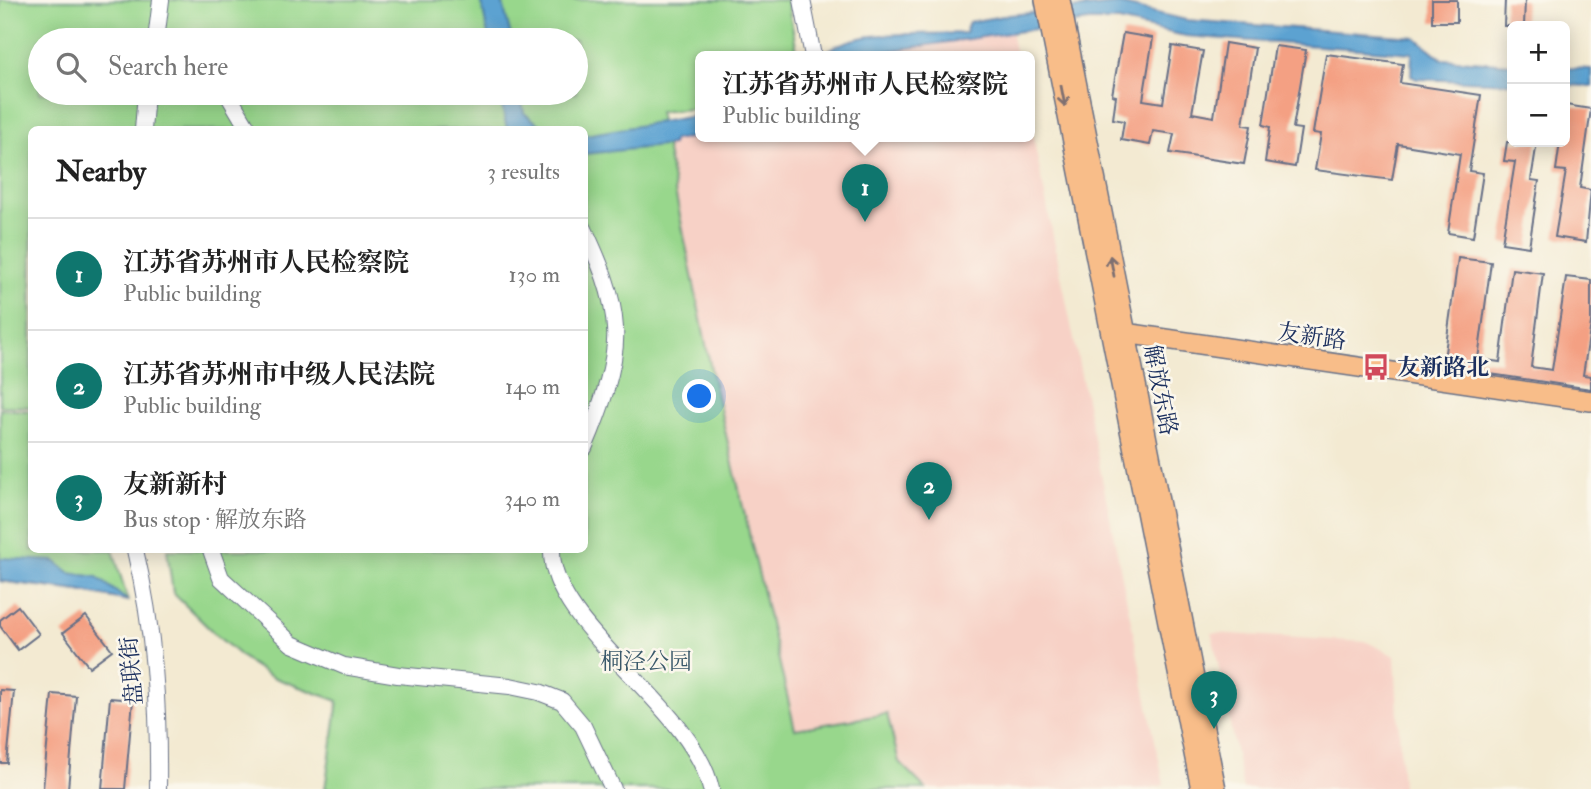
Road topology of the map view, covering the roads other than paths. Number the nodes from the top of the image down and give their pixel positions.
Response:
1 (161, 0) edge
2 (802, 0) edge
3 (1053, 3) edge
4 (160, 28) edge
5 (812, 51) edge
6 (145, 105) edge
7 (234, 105) edge
8 (143, 126) edge
9 (247, 126) edge
10 (588, 238) edge
11 (1119, 341) junction
12 (1591, 401) edge
13 (1591, 413) edge
14 (588, 439) edge
15 (136, 553) edge
16 (212, 553) edge
17 (552, 553) edge
18 (158, 789) edge
19 (614, 789) edge
20 (710, 789) edge
21 (1201, 789) edge
22 (1216, 789) edge

1 - 4 street
2 - 5 street
3 - 11 main road, 解放东路
6 - 8 street
7 - 9 street
10 - 14 street
11 - 12 main road, 友新路
11 - 13 main road, 友新路
11 - 21 main road, 解放东路
11 - 22 main road, 解放东路
15 - 18 street, 盘联街
16 - 19 street
17 - 20 street

